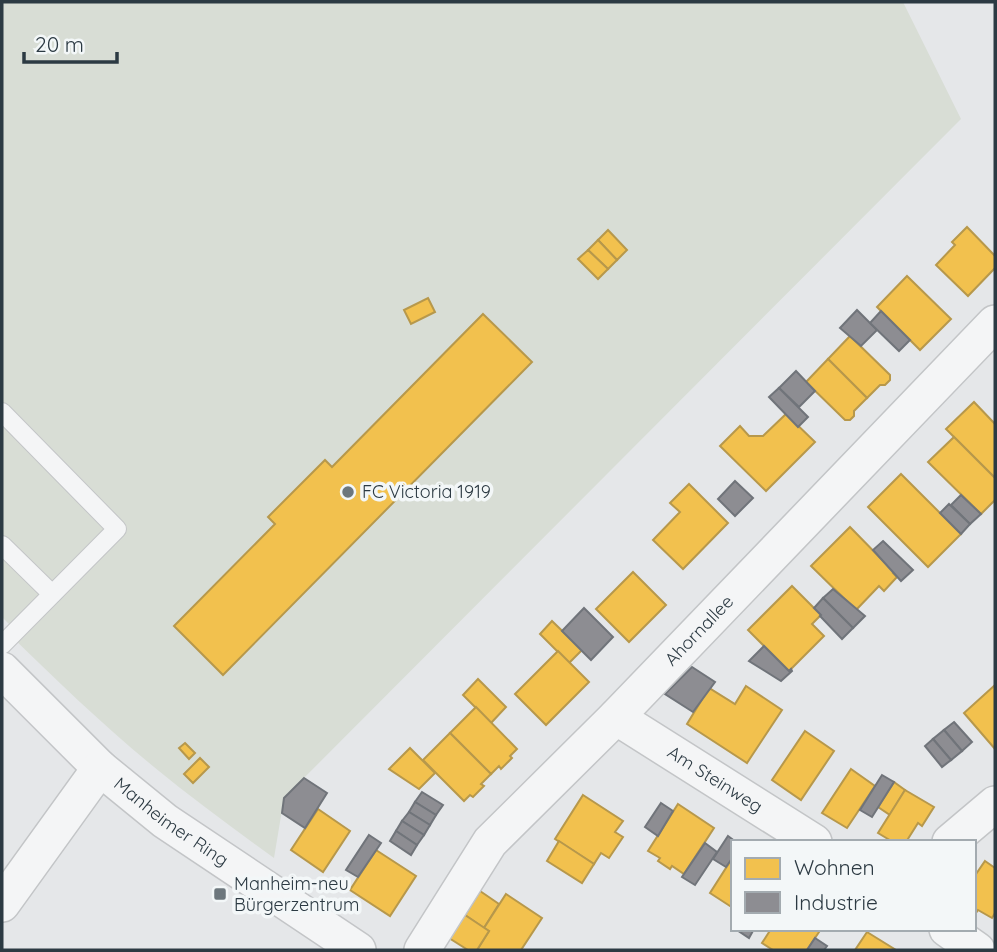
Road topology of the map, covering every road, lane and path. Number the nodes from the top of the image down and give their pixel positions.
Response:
1 (995, 323) edge
2 (2, 412) edge
3 (2, 545) edge
4 (52, 594) junction
5 (2, 645) edge
6 (2, 670) edge
7 (616, 717) junction
8 (100, 768) junction
9 (995, 804) edge
10 (811, 840) edge
11 (952, 840) edge
12 (2, 904) edge
13 (950, 931) edge
14 (358, 950) edge
15 (422, 950) edge
16 (977, 950) edge

1 - 7 street, Ahornallee
2 - 4 lane
3 - 4 lane
4 - 5 lane
6 - 8 street, Manheimer Ring
7 - 10 street, Am Steinweg
7 - 15 street, Ahornallee
8 - 12 street
8 - 14 street, Manheimer Ring
9 - 11 street
13 - 16 street

